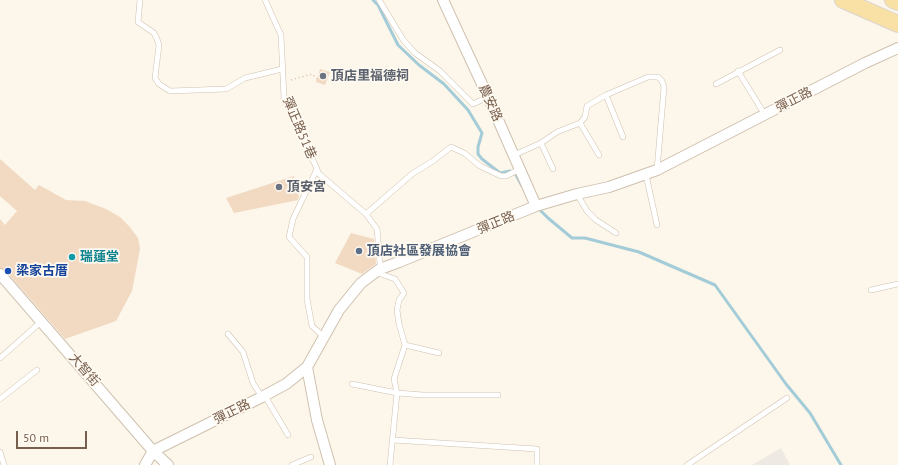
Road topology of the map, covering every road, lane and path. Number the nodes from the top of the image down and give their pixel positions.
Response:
1 (140, 0) edge
2 (265, 0) edge
3 (379, 0) edge
4 (443, 0) edge
5 (843, 0) edge
6 (893, 0) edge
7 (898, 2) edge
8 (898, 24) edge
9 (898, 48) edge
10 (780, 50) dead end
11 (282, 69) junction
12 (738, 71) junction
13 (317, 79) dead end
14 (283, 83) junction
15 (716, 84) dead end
16 (606, 95) junction
17 (488, 97) junction
18 (765, 115) junction
19 (580, 123) junction
20 (623, 137) dead end
21 (541, 143) junction
22 (599, 154) dead end
23 (514, 155) junction
24 (317, 169) junction
25 (520, 169) junction
26 (553, 169) dead end
27 (657, 170) junction
28 (646, 175) junction
29 (577, 194) junction
30 (536, 206) junction
31 (366, 214) junction
32 (657, 224) dead end
33 (616, 233) dead end
34 (380, 269) junction
35 (0, 274) edge
36 (898, 284) edge
37 (871, 290) dead end
38 (42, 321) junction
39 (228, 334) dead end
40 (324, 337) junction
41 (405, 345) junction
42 (439, 353) dead end
43 (0, 358) edge
44 (307, 367) junction
45 (37, 370) dead end
46 (352, 384) dead end
47 (397, 393) junction
48 (498, 395) dead end
49 (263, 397) junction
50 (787, 398) dead end
51 (0, 399) edge
52 (288, 435) dead end
53 (393, 440) junction
54 (154, 451) junction
55 (0, 452) edge
56 (310, 456) dead end
57 (4, 465) edge
58 (145, 465) edge
59 (168, 465) edge
60 (292, 465) edge
61 (330, 465) edge
62 (390, 465) edge
63 (537, 465) edge
64 (687, 465) edge

1 - 11 lane
2 - 11 lane, 彈正路51巷
3 - 17 lane
4 - 17 street, 農安路
5 - 8 main road
6 - 7 main road
9 - 18 street, 彈正路
10 - 12 lane
11 - 14 lane, 彈正路51巷
12 - 15 lane
12 - 18 lane
13 - 14 path
14 - 24 lane, 彈正路51巷
16 - 19 lane
16 - 20 lane
16 - 27 lane
17 - 23 street, 農安路
18 - 27 street, 彈正路
19 - 21 lane
19 - 22 lane
21 - 23 lane
21 - 26 lane
23 - 25 street, 農安路
24 - 31 lane, 彈正路51巷
24 - 40 lane
25 - 30 street, 農安路
25 - 31 lane
27 - 28 street, 彈正路
28 - 29 street, 彈正路
28 - 32 lane
29 - 30 street, 彈正路
29 - 33 lane
30 - 34 street, 彈正路
31 - 34 lane, 彈正路51巷
34 - 40 street, 彈正路
34 - 41 lane
35 - 38 street, 大智街
36 - 37 lane
38 - 43 lane
38 - 54 street, 大智街
39 - 49 lane
40 - 44 street, 彈正路
41 - 42 lane
41 - 47 lane
44 - 49 street, 彈正路
44 - 61 street
45 - 51 lane
46 - 47 lane
47 - 48 lane
47 - 53 lane
49 - 52 lane
49 - 54 street, 彈正路
50 - 64 lane
53 - 62 lane
53 - 63 lane
54 - 58 street
54 - 59 street, 大智街
55 - 57 lane
56 - 60 lane

